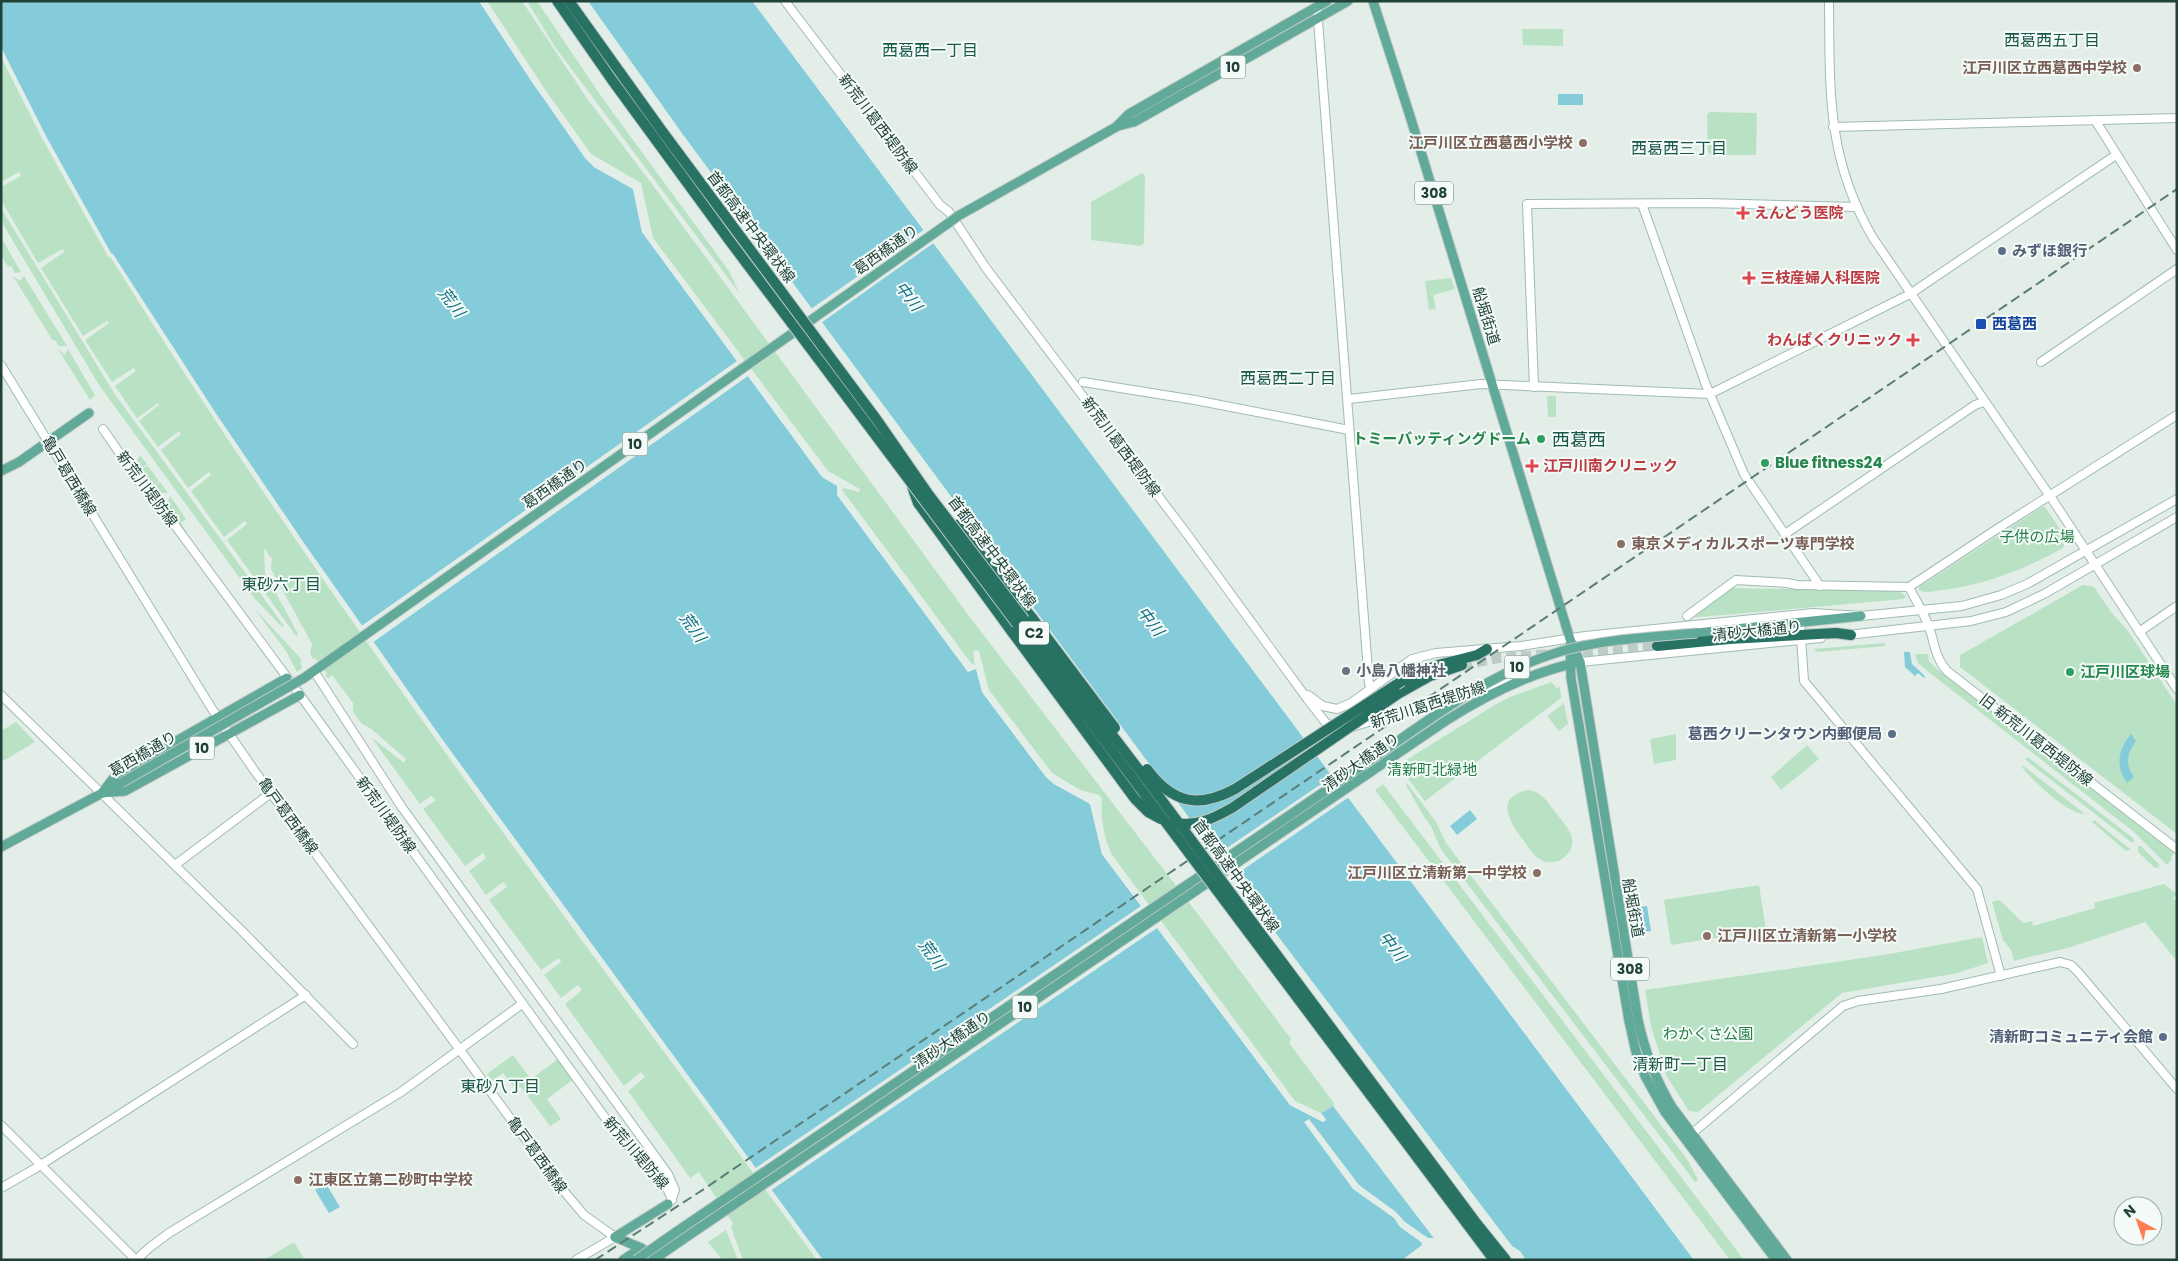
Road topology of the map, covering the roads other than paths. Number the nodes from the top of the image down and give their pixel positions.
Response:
1 (557, 1) edge
2 (569, 1) edge
3 (785, 1) edge
4 (1327, 1) edge
5 (1348, 1) edge
6 (1373, 1) edge
7 (1829, 1) edge
8 (1317, 7) junction
9 (1317, 19) junction
10 (2177, 118) edge
11 (2095, 120) junction
12 (1116, 127) junction
13 (1833, 127) junction
14 (2116, 155) junction
15 (1642, 204) junction
16 (1857, 207) junction
17 (2177, 250) edge
18 (2177, 269) edge
19 (1910, 294) junction
20 (2042, 362) dead end
21 (1, 365) edge
22 (1084, 382) dead end
23 (1493, 385) junction
24 (1534, 387) junction
25 (1710, 394) junction
26 (1348, 399) junction
27 (1984, 402) junction
28 (89, 413) dead end
29 (2177, 415) edge
30 (103, 429) dead end
31 (1349, 430) junction
32 (48, 442) junction
33 (1, 471) edge
34 (912, 485) junction
35 (929, 495) junction
36 (2049, 496) junction
37 (2177, 499) edge
38 (2177, 517) edge
39 (1785, 534) junction
40 (2085, 551) junction
41 (2094, 566) junction
42 (1820, 586) junction
43 (1909, 588) junction
44 (2177, 606) edge
45 (1922, 611) junction
46 (1687, 616) dead end
47 (1861, 616) junction
48 (1800, 623) junction
49 (1929, 627) junction
50 (2139, 632) junction
51 (1851, 635) joint
52 (1800, 638) junction
53 (1570, 639) junction
54 (1657, 646) tunnel mouth
55 (1488, 648) junction
56 (1580, 662) junction
57 (1569, 664) junction
58 (1462, 665) tunnel mouth
59 (317, 669) junction
60 (1532, 676) junction
61 (287, 678) junction
62 (1300, 687) junction
63 (1371, 688) junction
64 (2177, 689) edge
65 (1, 695) edge
66 (300, 695) junction
67 (1333, 710) junction
68 (217, 717) junction
69 (1334, 728) junction
70 (229, 734) junction
71 (102, 793) junction
72 (271, 793) junction
73 (1, 847) edge
74 (2177, 849) edge
75 (175, 864) junction
76 (2001, 976) junction
77 (306, 994) junction
78 (522, 1004) junction
79 (353, 1044) dead end
80 (460, 1050) junction
81 (2177, 1089) edge
82 (1, 1125) edge
83 (1689, 1136) junction
84 (42, 1164) junction
85 (1, 1188) edge
86 (670, 1202) junction
87 (615, 1237) junction
88 (641, 1248) junction
89 (136, 1260) edge
90 (576, 1260) edge
91 (623, 1260) edge
92 (636, 1260) edge
93 (653, 1260) edge
94 (662, 1260) edge
95 (1494, 1260) edge
96 (1506, 1260) edge
97 (1776, 1260) edge
98 (1787, 1260) edge

1 - 34 highway, 首都高速中央環状線 / C2, bridge
2 - 35 highway, 首都高速中央環状線 / C2, bridge
3 - 62 street, 新荒川葛西堤防線
4 - 8 main road, 葛西橋通り / 10
5 - 9 main road, 葛西橋通り / 10
6 - 23 main road, 船堀街道 / 308
7 - 13 street
8 - 9 street
8 - 12 main road, 葛西橋通り / 10
9 - 12 main road, 葛西橋通り / 10
9 - 26 street
10 - 11 street
11 - 13 street
11 - 14 street
12 - 59 main road, 葛西橋通り / 10, bridge
13 - 16 street
14 - 17 street
14 - 19 street
15 - 16 street
15 - 24 street
15 - 25 street
16 - 19 street
18 - 20 street
19 - 25 street
19 - 27 street
21 - 32 street, 亀戸葛西橋線
22 - 31 street
23 - 24 street
23 - 26 street
23 - 53 main road, 船堀街道 / 308
24 - 25 street
25 - 39 street
26 - 31 street
27 - 36 street
27 - 39 street
28 - 32 main road
29 - 36 street
30 - 61 street, 新荒川堤防線
31 - 63 street
32 - 33 main road
32 - 68 street, 亀戸葛西橋線
34 - 58 highway, bridge
34 - 95 highway, 首都高速中央環状線 / C2, bridge
35 - 55 highway, bridge
35 - 96 highway, 首都高速中央環状線 / C2, bridge
36 - 40 street
36 - 43 street
37 - 40 street, 清砂大橋通り
38 - 41 street
39 - 42 street
40 - 41 street
40 - 45 street, 清砂大橋通り
41 - 49 street
41 - 50 street
42 - 43 street
42 - 46 street
43 - 45 street, 旧 新荒川葛西堤防線
44 - 50 street
45 - 47 street, 清砂大橋通り
45 - 49 street, 旧 新荒川葛西堤防線
47 - 48 main road, 10
47 - 53 street, 清砂大橋通り
48 - 52 street
48 - 92 main road, 清砂大橋通り / 10, bridge
49 - 51 street
49 - 74 street, 旧 新荒川葛西堤防線
50 - 64 street
51 - 52 highway
52 - 54 highway
52 - 56 street, 清砂大橋通り
52 - 76 street
53 - 55 street, 清砂大橋通り
53 - 56 main road, 船堀街道 / 308
53 - 57 main road, 船堀街道 / 308
55 - 63 street, 清砂大橋通り
56 - 57 main road, 清砂大橋通り / 10
56 - 83 main road, 船堀街道 / 308
57 - 60 main road, 清砂大橋通り / 10
57 - 83 main road, 船堀街道 / 308
59 - 71 main road, 葛西橋通り / 10, bridge
59 - 86 street, 新荒川堤防線
60 - 69 street, 新荒川葛西堤防線
60 - 93 main road, 清砂大橋通り / 10, bridge
61 - 66 street, 新荒川堤防線
61 - 68 main road, 10
62 - 67 street
62 - 69 street, 新荒川葛西堤防線
63 - 67 street, 清砂大橋通り
65 - 71 street
66 - 70 main road, 10
66 - 78 street, 新荒川堤防線
67 - 69 street
68 - 70 street, 亀戸葛西橋線
68 - 71 main road, 10
70 - 71 main road, 10
70 - 72 street, 亀戸葛西橋線
71 - 73 main road, 葛西橋通り / 10
71 - 75 street
72 - 75 street
72 - 80 street, 亀戸葛西橋線
75 - 77 street
76 - 81 street
76 - 83 street
77 - 79 street
77 - 84 street
78 - 80 street
78 - 86 street, 新荒川堤防線
80 - 87 street, 亀戸葛西橋線
80 - 89 street
82 - 84 street
83 - 97 main road, 船堀街道 / 308
83 - 98 main road, 船堀街道 / 308
84 - 85 street
84 - 89 street
86 - 87 main road
87 - 88 main road
87 - 90 street
88 - 91 main road
88 - 94 main road

